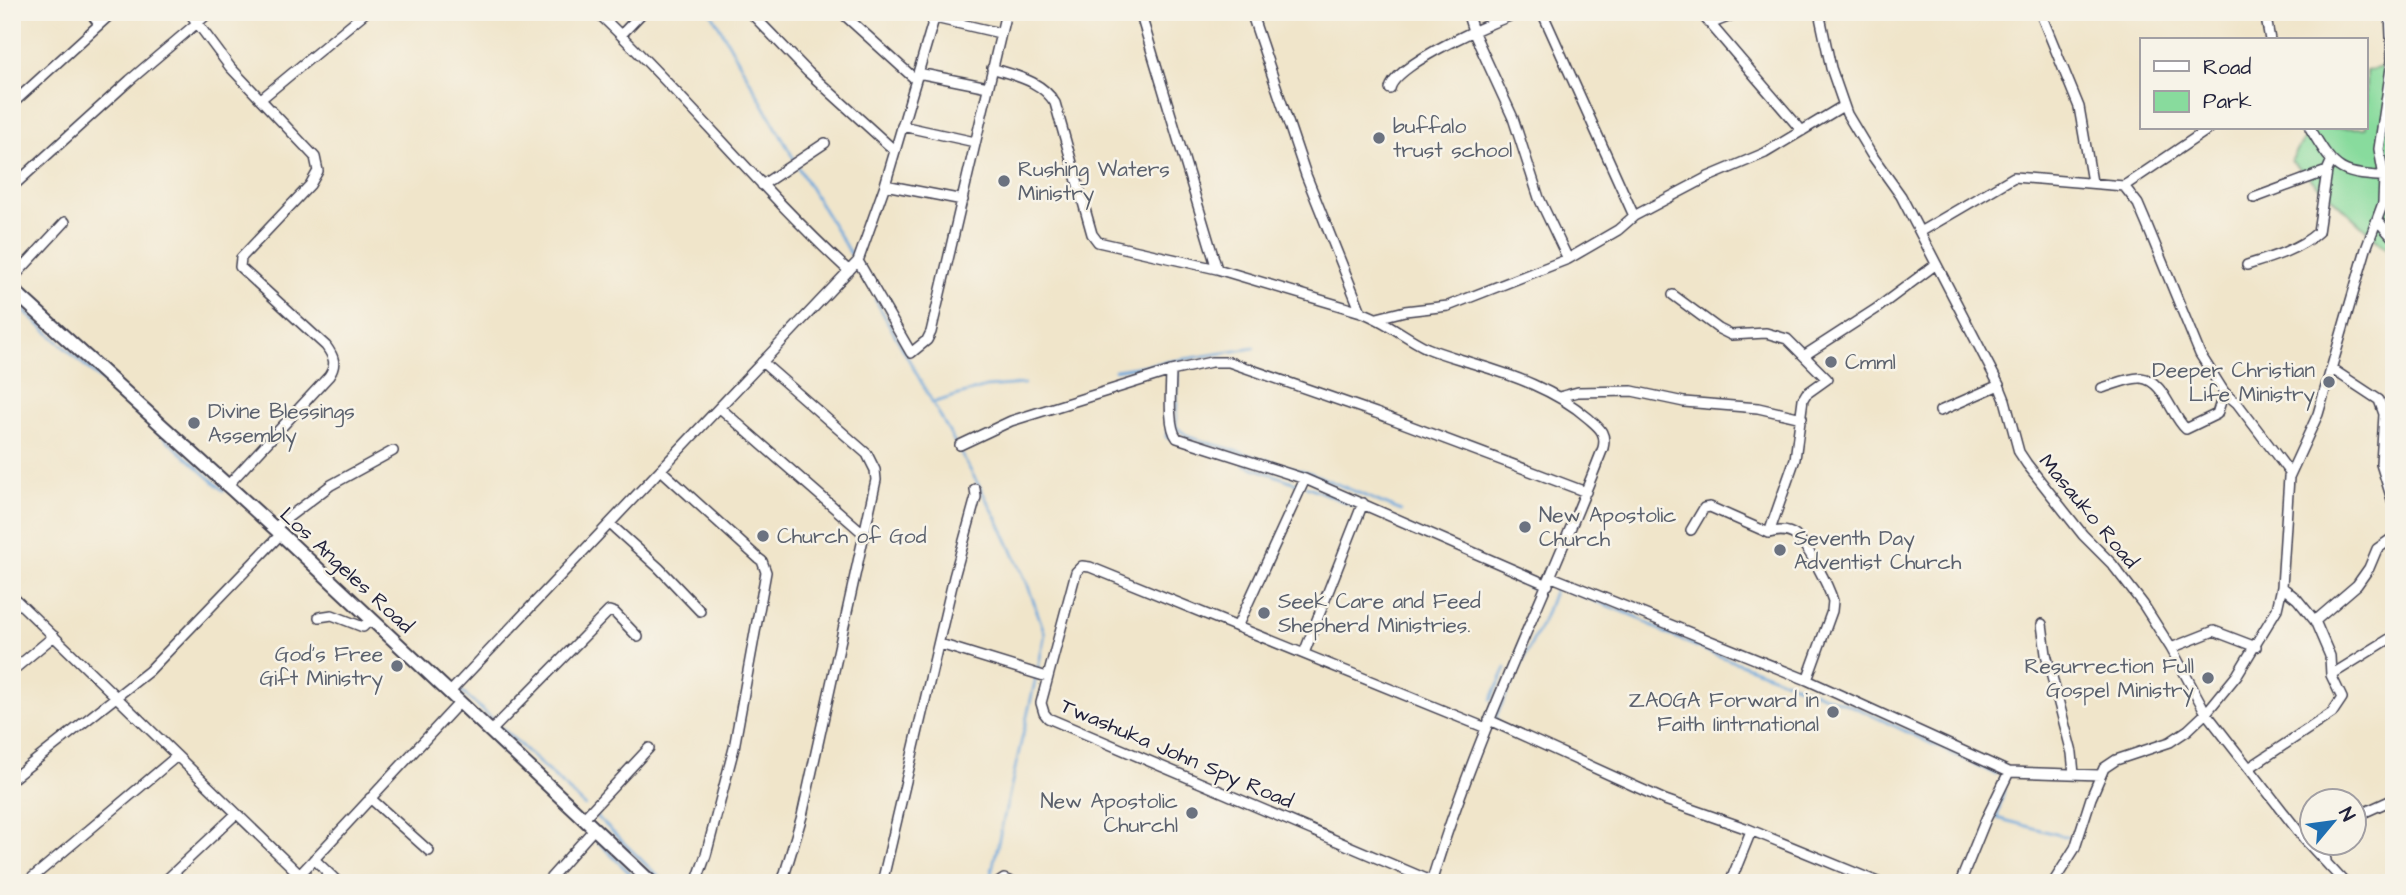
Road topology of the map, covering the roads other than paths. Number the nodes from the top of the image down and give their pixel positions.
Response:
1 (90, 12) edge
2 (113, 12) edge
3 (188, 12) edge
4 (210, 12) edge
5 (366, 12) edge
6 (597, 12) edge
7 (643, 12) edge
8 (750, 12) edge
9 (841, 12) edge
10 (1006, 12) edge
11 (1140, 12) edge
12 (1251, 12) edge
13 (1467, 12) edge
14 (1523, 12) edge
15 (1542, 12) edge
16 (1700, 12) edge
17 (1741, 12) edge
18 (1819, 12) edge
19 (2040, 12) edge
20 (2265, 12) edge
21 (2390, 12) edge
22 (936, 15) edge
23 (198, 23) junction
24 (99, 24) junction
25 (1710, 24) junction
26 (1473, 31) junction
27 (1000, 33) junction
28 (621, 35) junction
29 (2270, 38) edge
30 (992, 68) junction
31 (917, 76) junction
32 (2392, 85) edge
33 (988, 87) junction
34 (1390, 89) dead end
35 (261, 99) junction
36 (12, 104) edge
37 (1843, 106) junction
38 (902, 127) junction
39 (2207, 130) edge
40 (2311, 130) edge
41 (1802, 131) junction
42 (975, 142) junction
43 (825, 143) dead end
44 (895, 151) junction
45 (2329, 166) junction
46 (2389, 177) edge
47 (2092, 182) junction
48 (762, 185) junction
49 (885, 185) junction
50 (2124, 186) junction
51 (12, 187) edge
52 (2254, 198) dead end
53 (963, 200) junction
54 (1634, 216) junction
55 (2378, 221) junction
56 (65, 222) dead end
57 (1920, 232) junction
58 (2394, 239) edge
59 (1568, 260) junction
60 (858, 261) junction
61 (1935, 265) junction
62 (2247, 265) dead end
63 (1217, 269) junction
64 (849, 271) junction
65 (12, 279) edge
66 (12, 289) edge
67 (1673, 295) dead end
68 (1361, 312) junction
69 (1377, 318) junction
70 (1805, 355) junction
71 (762, 362) junction
72 (2332, 369) junction
73 (1171, 371) junction
74 (1999, 385) junction
75 (2102, 388) dead end
76 (2224, 392) junction
77 (1559, 397) junction
78 (720, 408) junction
79 (1940, 411) dead end
80 (1802, 418) junction
81 (960, 445) dead end
82 (393, 451) dead end
83 (661, 471) junction
84 (2290, 473) junction
85 (1305, 479) junction
86 (228, 485) junction
87 (975, 489) dead end
88 (1586, 492) junction
89 (1363, 503) junction
90 (2394, 506) edge
91 (610, 524) junction
92 (1692, 530) dead end
93 (277, 531) junction
94 (863, 533) junction
95 (1769, 533) junction
96 (2394, 537) edge
97 (1550, 581) junction
98 (2282, 587) junction
99 (12, 596) edge
100 (700, 611) dead end
101 (319, 617) dead end
102 (371, 619) junction
103 (2315, 621) junction
104 (2042, 624) dead end
105 (1237, 627) junction
106 (54, 636) junction
107 (2394, 636) edge
108 (638, 637) dead end
109 (940, 644) junction
110 (2256, 647) junction
111 (2171, 648) junction
112 (1304, 653) junction
113 (12, 670) edge
114 (2331, 675) junction
115 (1047, 677) junction
116 (1807, 681) junction
117 (450, 692) junction
118 (117, 695) junction
119 (460, 702) junction
120 (2206, 713) junction
121 (1488, 724) junction
122 (491, 730) junction
123 (649, 748) dead end
124 (177, 756) junction
125 (2249, 768) junction
126 (2009, 772) junction
127 (2074, 774) junction
128 (2100, 775) junction
129 (12, 779) edge
130 (370, 798) junction
131 (2394, 799) edge
132 (2368, 811) edge
133 (236, 814) junction
134 (584, 818) junction
135 (595, 828) junction
136 (1751, 831) junction
137 (429, 850) dead end
138 (2325, 856) edge
139 (314, 859) junction
140 (2328, 866) junction
141 (299, 874) junction
142 (164, 882) edge
143 (1434, 882) edge
144 (26, 883) edge
145 (292, 883) edge
146 (339, 883) edge
147 (545, 883) edge
148 (652, 883) edge
149 (696, 883) edge
150 (782, 883) edge
151 (883, 883) edge
152 (998, 883) edge
153 (1014, 883) edge
154 (1730, 883) edge
155 (1880, 883) edge
156 (1960, 883) edge
157 (2053, 883) edge
158 (2344, 883) edge

1 - 24 street
2 - 24 street
3 - 23 street
4 - 23 street
5 - 35 street
6 - 28 street
7 - 28 street
8 - 44 street
9 - 31 street
10 - 27 street
11 - 63 street
12 - 68 street
13 - 26 street
14 - 26 street
15 - 54 street
16 - 25 street
17 - 25 street
18 - 37 street, Masauko Road
19 - 47 street
20 - 29 street
21 - 32 street
22 - 27 street
22 - 31 street
23 - 35 street
23 - 51 street
24 - 36 street
25 - 41 street
26 - 34 street
26 - 59 street
27 - 30 street
28 - 48 street
30 - 33 street
30 - 63 street
31 - 33 street
31 - 38 street
32 - 46 street
33 - 42 street
35 - 86 street
37 - 41 street
37 - 57 street, Masauko Road
38 - 42 street
38 - 44 street
39 - 50 street
40 - 45 street
41 - 54 street
42 - 53 street
43 - 48 street
44 - 49 street
45 - 46 street
45 - 52 street
45 - 62 street
46 - 55 street
47 - 50 street
47 - 57 street
48 - 64 street
49 - 53 street
49 - 60 street
50 - 76 street
53 - 60 street
54 - 59 street
55 - 58 street
55 - 72 street
56 - 65 street
57 - 61 street, Masauko Road
59 - 69 street
60 - 64 street
61 - 70 street
61 - 74 street, Masauko Road
63 - 68 street
64 - 71 street
66 - 86 main road, Los Angeles Road
67 - 70 street
68 - 69 street
69 - 77 street
70 - 80 street
71 - 78 street
71 - 94 street
72 - 84 street
72 - 90 street
73 - 81 street
73 - 85 street
73 - 88 street
74 - 79 street
74 - 111 street, Masauko Road
75 - 76 street
76 - 84 street
77 - 80 street
77 - 88 street
78 - 83 street
78 - 94 street
80 - 95 street
82 - 93 street
83 - 91 street
83 - 149 street
84 - 98 street
85 - 89 street
85 - 105 street
86 - 93 main road, Los Angeles Road
87 - 109 street
88 - 97 street
89 - 97 street
89 - 112 street
91 - 100 street
91 - 117 street
92 - 95 street
93 - 102 main road, Los Angeles Road
93 - 118 street
94 - 150 street
95 - 116 street
96 - 103 street
97 - 116 street
97 - 121 street
98 - 103 street
98 - 110 street
99 - 106 street
101 - 102 street
102 - 117 main road, Los Angeles Road
103 - 114 street
104 - 127 street
105 - 112 street
105 - 115 street, Twashuka John Spy Road
106 - 113 street
106 - 118 street
107 - 114 street
108 - 122 street
109 - 115 street
109 - 151 street
110 - 111 street
110 - 120 street
111 - 120 street, Masauko Road
112 - 121 street
114 - 125 street
115 - 143 street, Twashuka John Spy Road
116 - 126 street
117 - 119 main road, Los Angeles Road
118 - 124 street
118 - 129 street
119 - 122 main road, Los Angeles Road
119 - 130 street
120 - 125 street, Masauko Road
120 - 128 street
121 - 136 street
121 - 143 street
122 - 134 main road, Los Angeles Road
123 - 134 street
124 - 133 street
124 - 144 street
125 - 140 street, Masauko Road
126 - 127 street
126 - 156 street
127 - 128 street
128 - 157 street
130 - 137 street
130 - 139 street
131 - 132 street
133 - 141 street
133 - 142 street
134 - 135 main road, Los Angeles Road
135 - 147 street
135 - 148 main road, Los Angeles Road
136 - 154 street
136 - 155 street
138 - 140 street
139 - 141 street
139 - 146 street
140 - 158 street, Masauko Road
141 - 145 street
152 - 153 street

